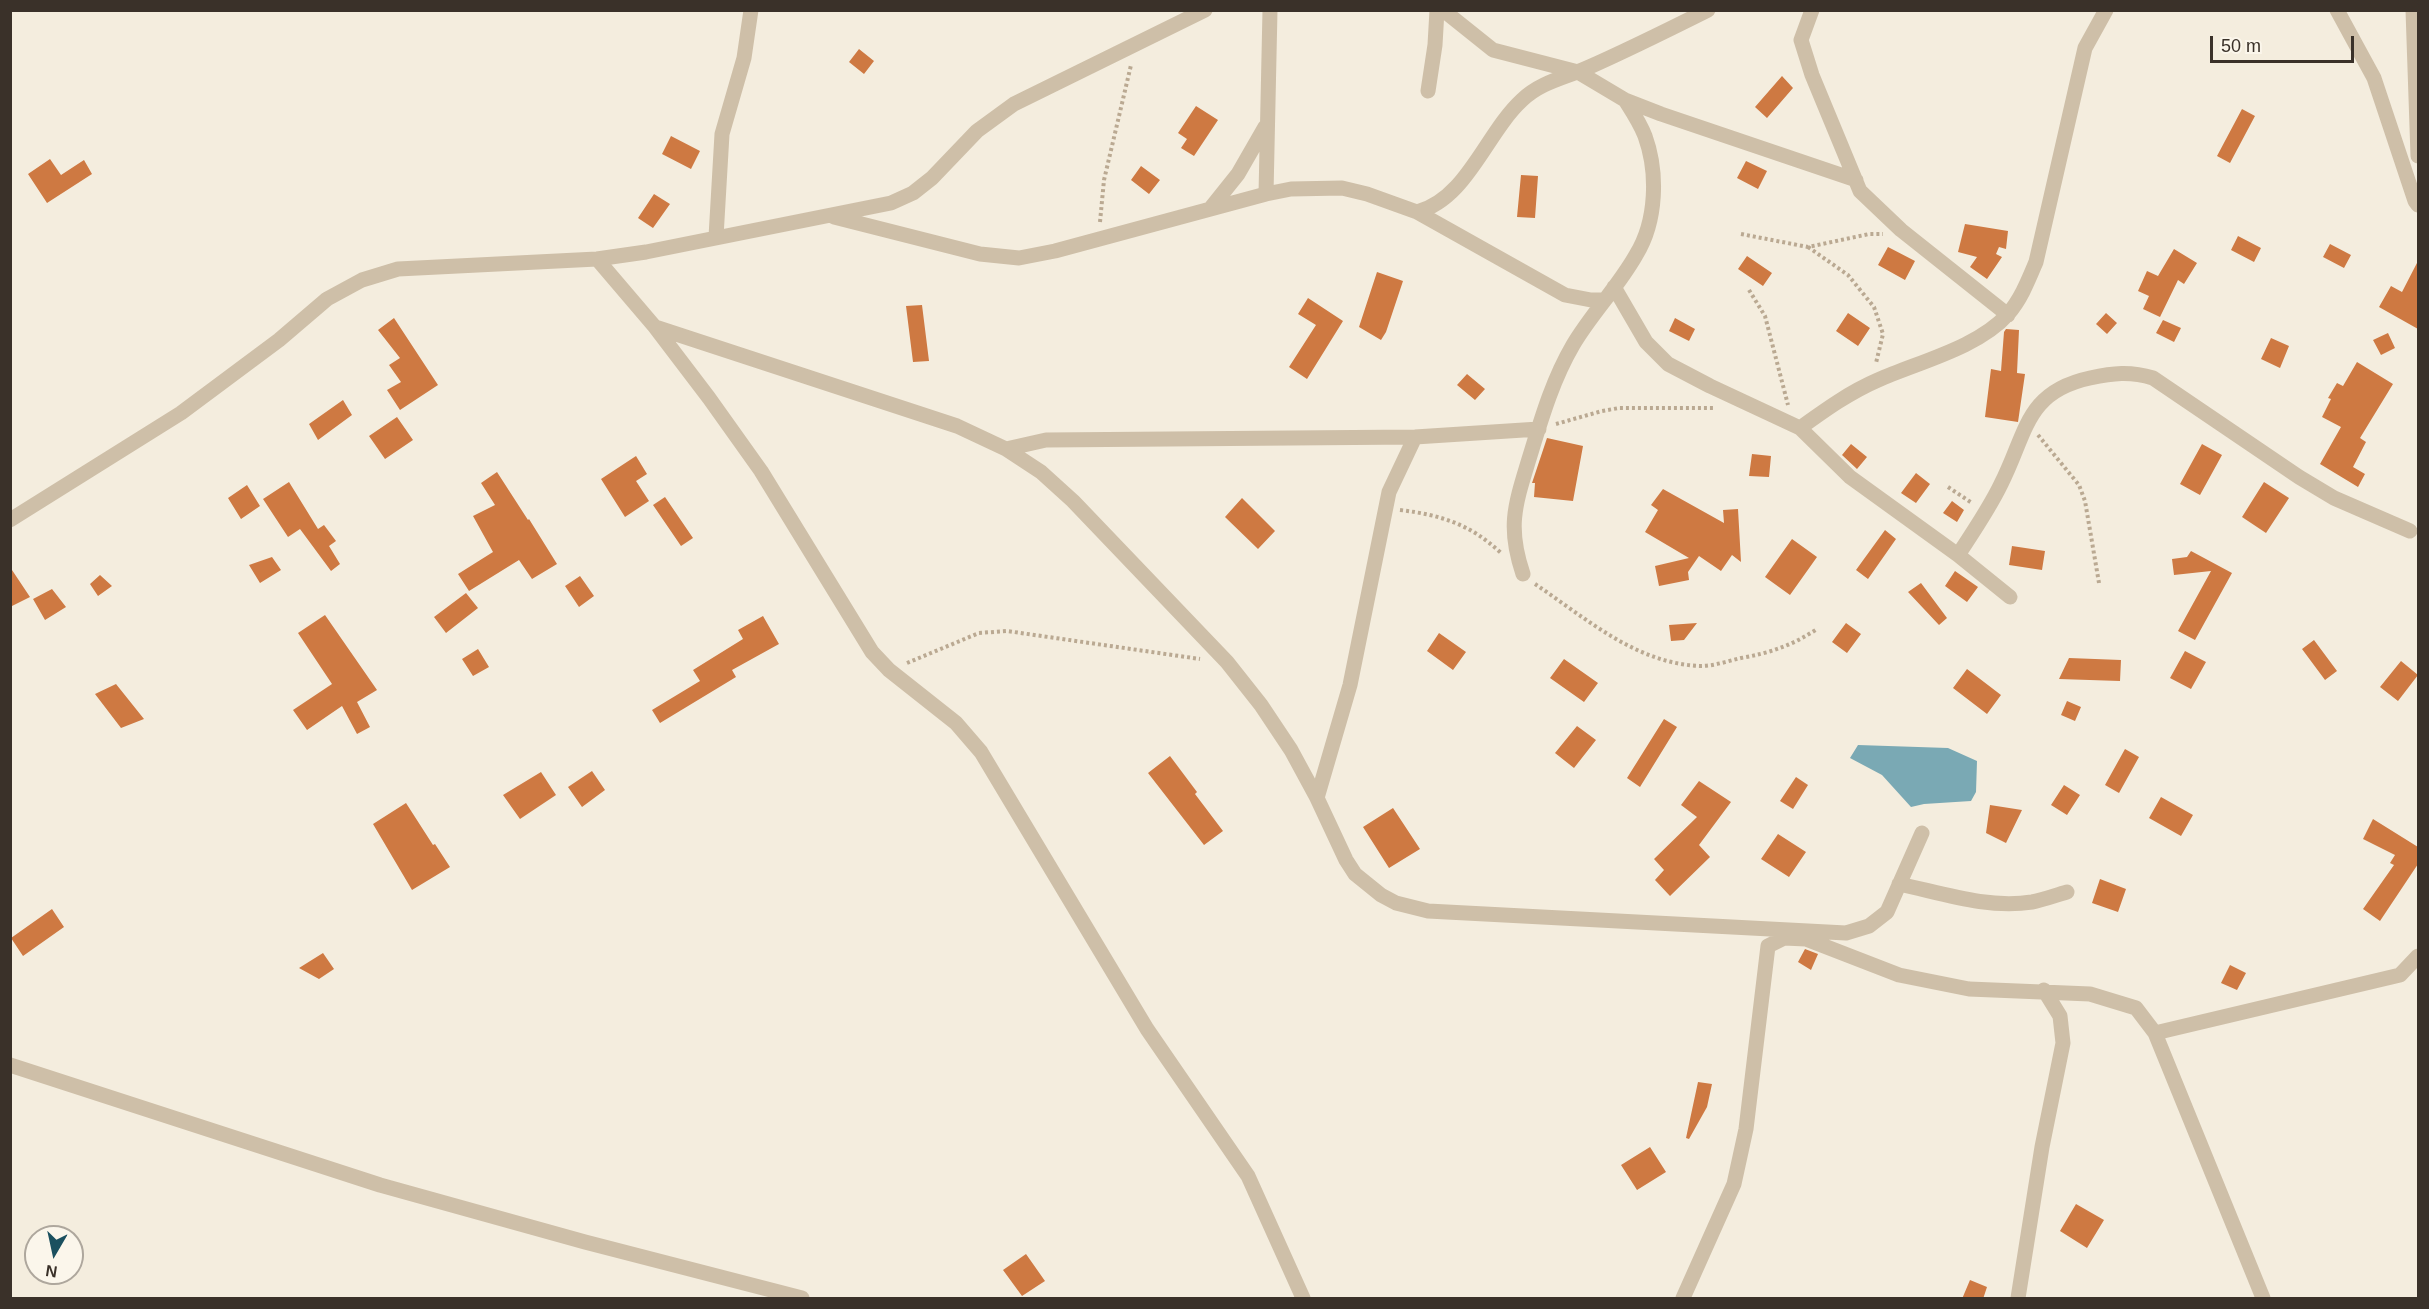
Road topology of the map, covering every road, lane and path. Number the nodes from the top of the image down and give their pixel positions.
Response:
1 (751, 10) edge
2 (1205, 10) edge
3 (1270, 10) edge
4 (1437, 10) edge
5 (1443, 10) edge
6 (1708, 10) edge
7 (1812, 10) edge
8 (2106, 10) edge
9 (2337, 10) edge
10 (2413, 10) edge
11 (1136, 44) junction
12 (1578, 72) junction
13 (1428, 91) dead end
14 (1625, 99) junction
15 (1268, 121) junction
16 (2418, 156) edge
17 (1856, 180) junction
18 (1266, 194) junction
19 (2418, 205) edge
20 (1209, 209) junction
21 (1417, 212) junction
22 (832, 216) junction
23 (1740, 234) dead end
24 (1907, 234) junction
25 (716, 237) junction
26 (1100, 238) junction
27 (1808, 247) junction
28 (597, 259) junction
29 (1614, 287) junction
30 (1749, 290) dead end
31 (1604, 300) junction
32 (2008, 315) junction
33 (655, 327) junction
34 (1859, 389) junction
35 (1721, 408) dead end
36 (2027, 424) junction
37 (1796, 425) junction
38 (1539, 429) junction
39 (1415, 437) junction
40 (1006, 448) junction
41 (1948, 487) dead end
42 (1386, 508) junction
43 (1986, 513) junction
44 (10, 520) edge
45 (2410, 531) dead end
46 (1502, 554) dead end
47 (1958, 555) junction
48 (1523, 574) joint
49 (2099, 583) dead end
50 (2010, 597) dead end
51 (1817, 629) dead end
52 (1227, 663) junction
53 (889, 670) junction
54 (1317, 798) junction
55 (1922, 833) dead end
56 (1899, 884) junction
57 (2067, 892) dead end
58 (1781, 934) junction
59 (2418, 956) edge
60 (2044, 990) junction
61 (2155, 1033) junction
62 (10, 1065) edge
63 (802, 1299) edge
64 (1303, 1299) edge
65 (1683, 1299) edge
66 (2018, 1299) edge
67 (2263, 1299) edge

1 - 25 street
2 - 11 street
3 - 15 street
4 - 13 street
5 - 12 street
6 - 12 street
7 - 17 street
8 - 32 street
9 - 19 street
10 - 16 street
11 - 22 street
11 - 26 path
12 - 14 street
12 - 21 street
14 - 17 street
14 - 29 street
15 - 18 street
15 - 20 street
17 - 24 street
18 - 20 street
18 - 21 street
20 - 26 street
21 - 31 street
22 - 25 street
22 - 26 street
23 - 27 path
24 - 27 path
24 - 32 street
25 - 28 street
27 - 34 path
28 - 33 street
28 - 44 street
29 - 31 street
29 - 37 street
30 - 37 path
31 - 38 street
32 - 34 street
33 - 40 street
33 - 53 street
34 - 37 street
35 - 38 path
36 - 43 street
36 - 45 street
36 - 49 path
37 - 47 street
38 - 39 street
38 - 48 street
39 - 40 street
39 - 42 street
40 - 52 street
41 - 43 path
42 - 46 path
42 - 54 street
43 - 47 street
47 - 50 street
48 - 51 path
52 - 53 path
52 - 54 street
53 - 64 street
54 - 58 street
55 - 56 street
56 - 57 street
56 - 58 street
58 - 60 street
58 - 65 street
59 - 61 street
60 - 61 street
60 - 66 street
61 - 67 street
62 - 63 street

